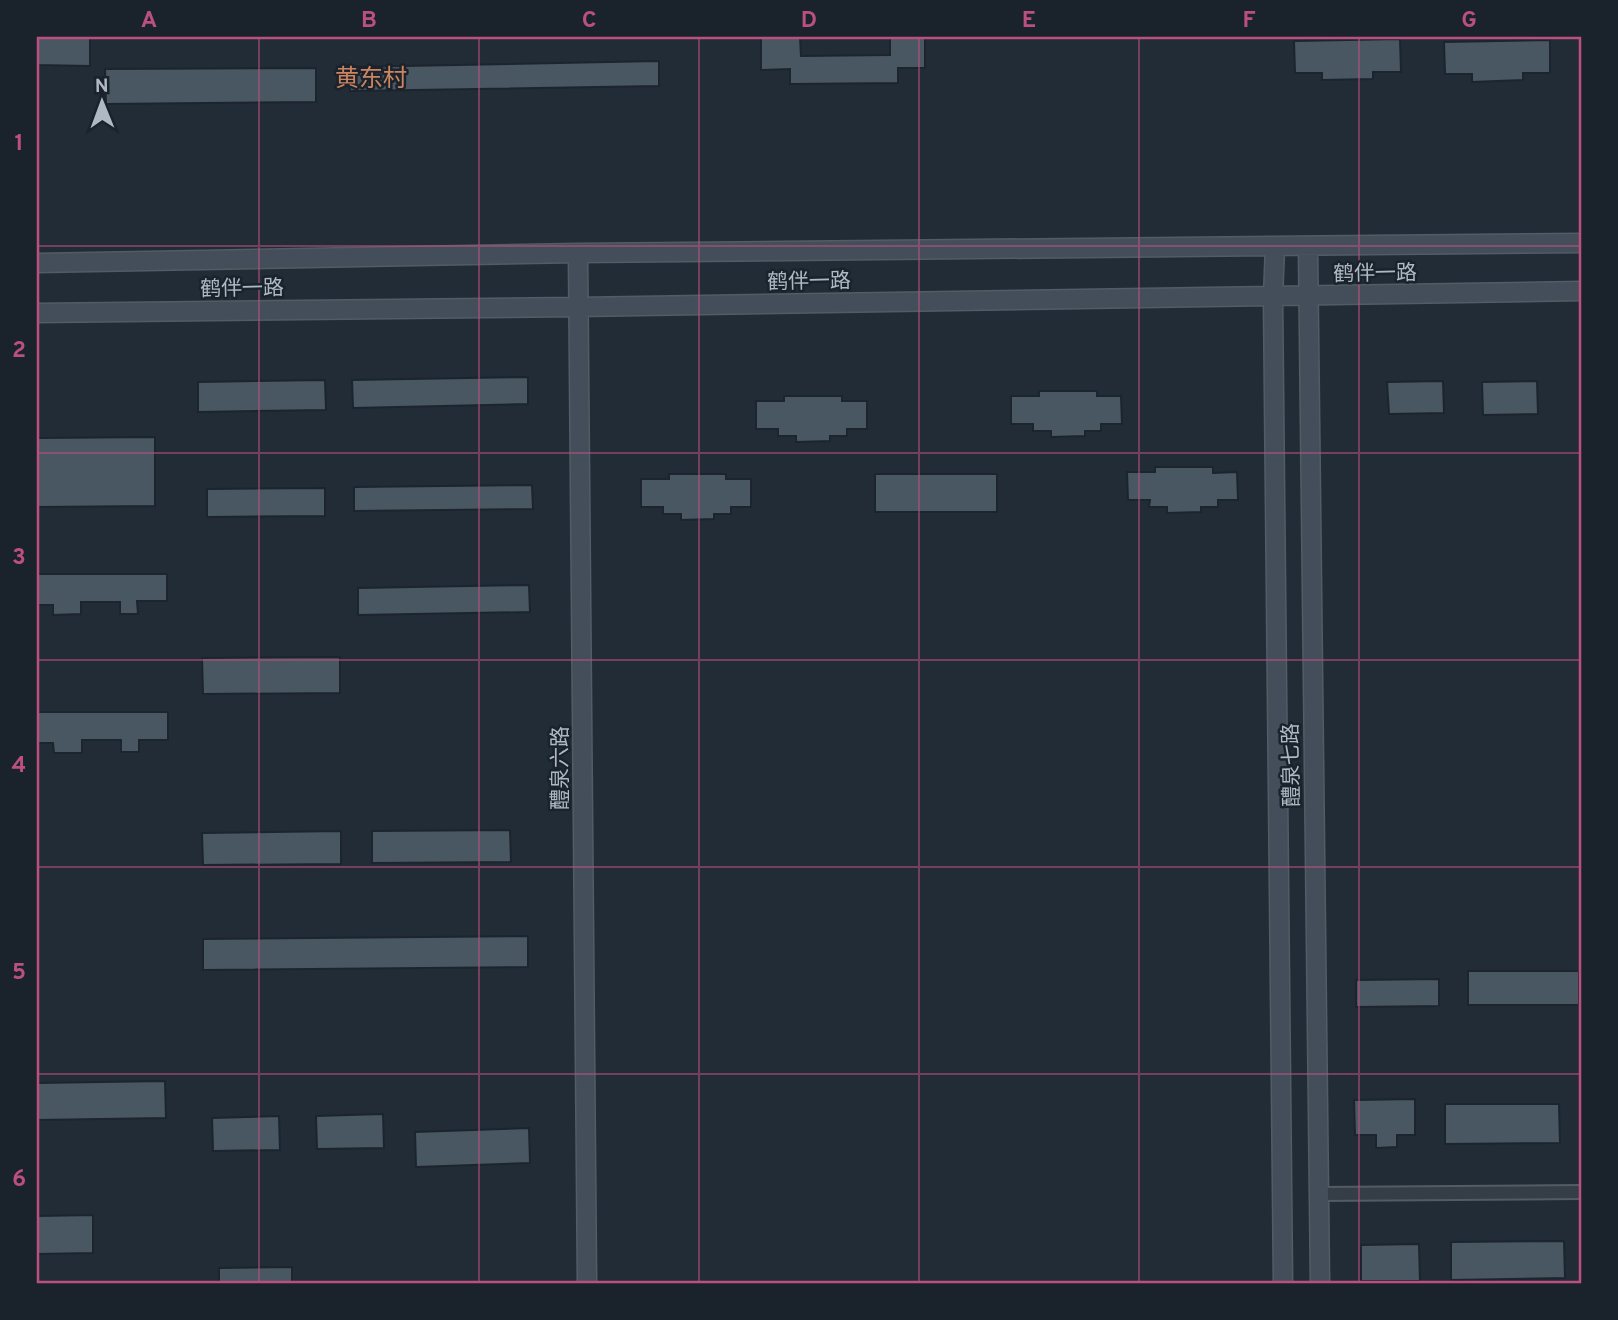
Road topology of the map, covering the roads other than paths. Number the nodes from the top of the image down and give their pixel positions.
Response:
1 (1581, 243) edge
2 (1275, 247) junction
3 (1308, 247) junction
4 (578, 253) junction
5 (37, 262) edge
6 (1581, 291) edge
7 (1273, 297) junction
8 (1309, 297) junction
9 (579, 307) junction
10 (37, 313) edge
11 (1581, 1192) edge
12 (1319, 1194) junction
13 (587, 1283) edge
14 (1283, 1283) edge
15 (1320, 1283) edge

1 - 3 main road, 鹤伴一路
2 - 3 main road, 鹤伴一路
2 - 4 main road, 鹤伴一路
2 - 7 main road
3 - 8 main road, 醴泉七路
4 - 5 main road, 鹤伴一路
4 - 9 main road, 醴泉六路
6 - 8 main road, 鹤伴一路
7 - 8 main road, 鹤伴一路
7 - 9 main road, 鹤伴一路
7 - 14 main road
8 - 12 main road, 醴泉七路
9 - 10 main road, 鹤伴一路
9 - 13 main road, 醴泉六路
11 - 12 street
12 - 15 main road, 醴泉七路

